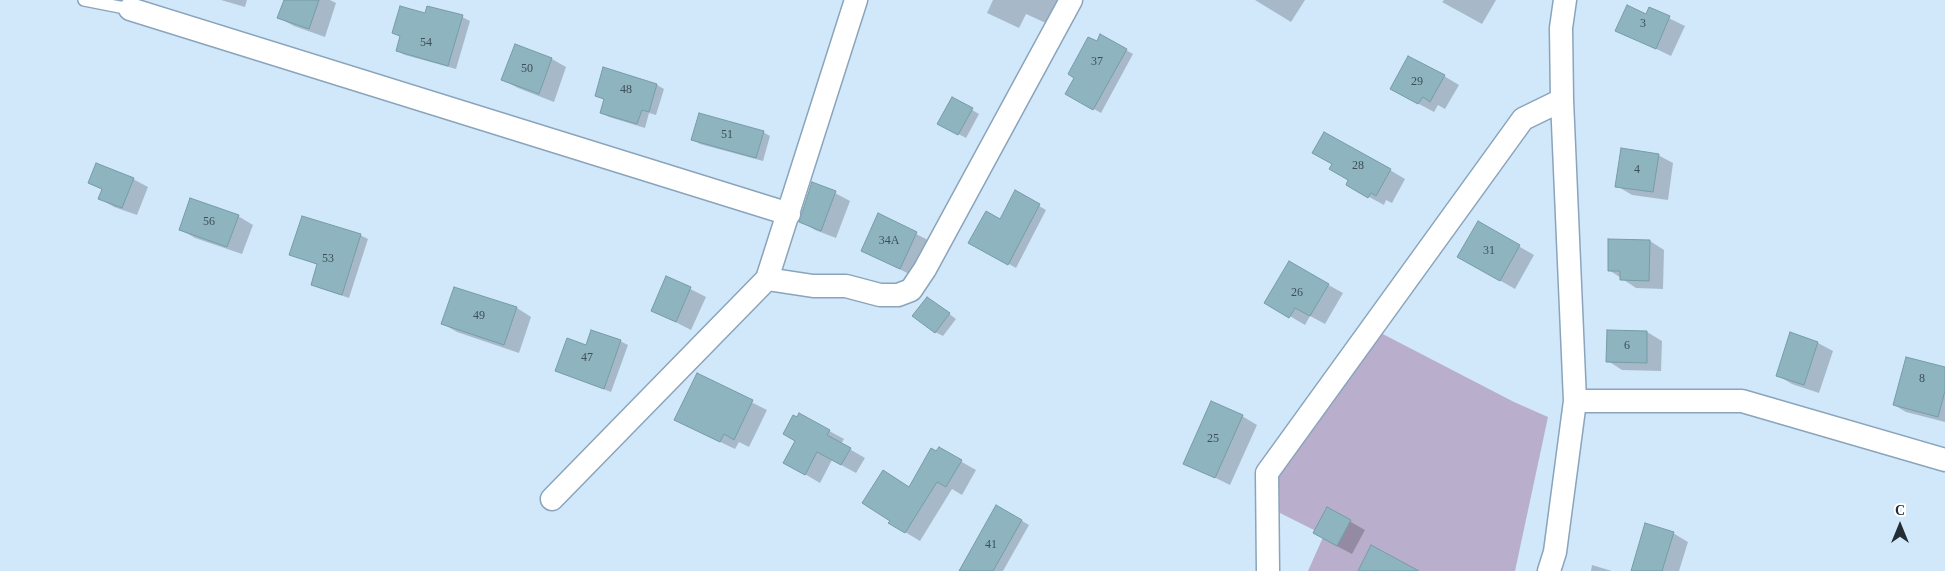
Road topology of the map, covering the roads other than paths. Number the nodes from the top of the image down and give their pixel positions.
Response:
1 (84, 0) edge
2 (108, 0) edge
3 (856, 0) edge
4 (1070, 0) edge
5 (1564, 0) edge
6 (130, 9) junction
7 (1562, 100) junction
8 (789, 214) junction
9 (767, 278) junction
10 (1575, 402) junction
11 (1945, 460) edge
12 (552, 499) dead end
13 (1268, 571) edge
14 (1549, 571) edge

1 - 6 lane
2 - 6 lane
3 - 8 street
4 - 9 street
5 - 7 street
6 - 8 street
7 - 10 street
7 - 13 street
8 - 9 street
9 - 12 street
10 - 11 street
10 - 14 street

